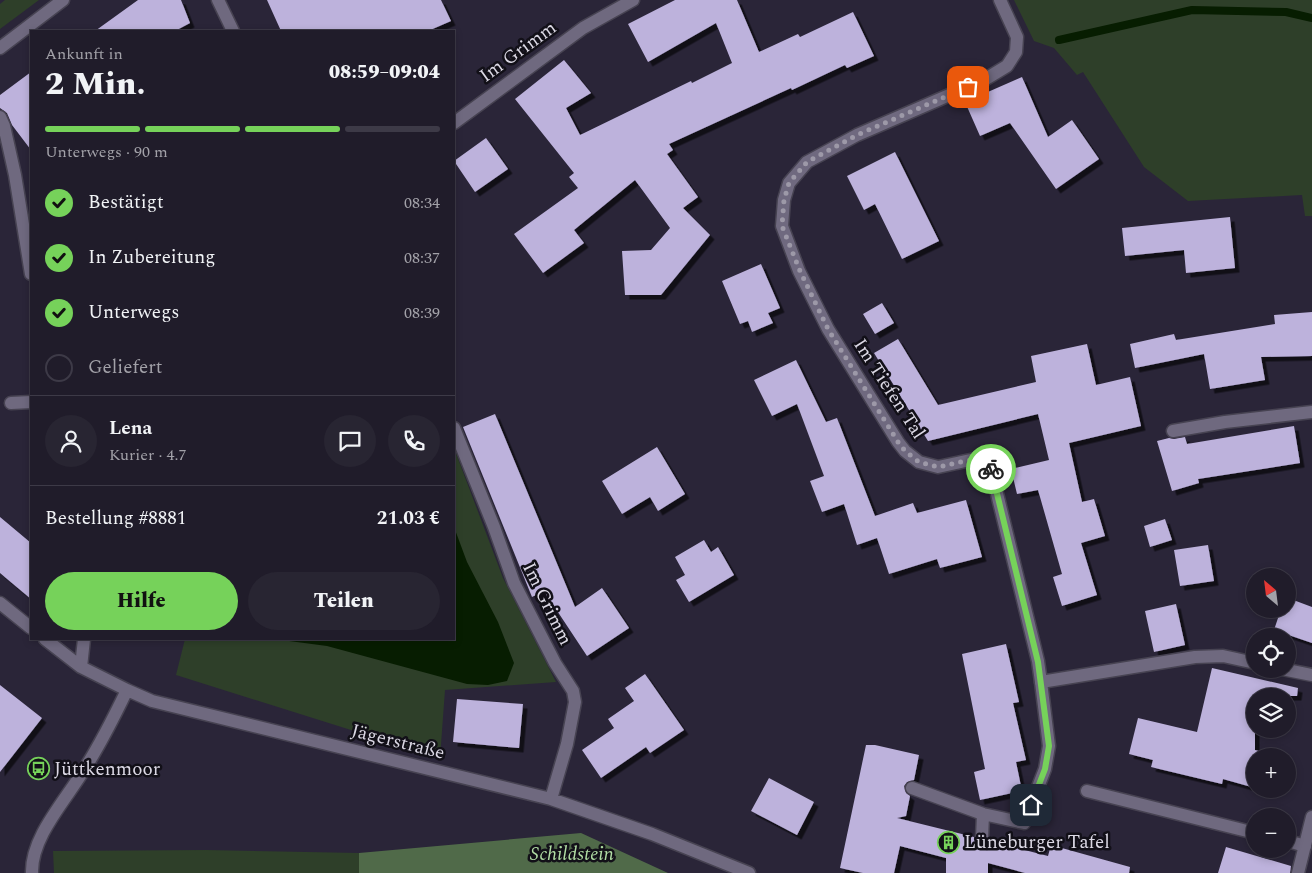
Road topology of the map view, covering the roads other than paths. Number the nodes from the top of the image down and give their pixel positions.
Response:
1 (63, 0) edge
2 (218, 0) edge
3 (633, 0) edge
4 (1000, 0) edge
5 (233, 30) edge
6 (0, 48) edge
7 (0, 117) edge
8 (455, 121) edge
9 (30, 268) edge
10 (30, 402) edge
11 (12, 403) dead end
12 (1312, 412) edge
13 (455, 430) edge
14 (1173, 431) dead end
15 (0, 603) edge
16 (30, 627) edge
17 (47, 640) edge
18 (84, 640) edge
19 (1246, 661) edge
20 (81, 667) junction
21 (1296, 672) edge
22 (1312, 675) edge
23 (1041, 682) junction
24 (127, 690) junction
25 (912, 788) dead end
26 (1087, 792) dead end
27 (551, 799) junction
28 (984, 814) junction
29 (1312, 817) edge
30 (1246, 831) edge
31 (982, 839) dead end
32 (1296, 844) edge
33 (1305, 846) junction
34 (32, 873) edge
35 (749, 873) edge
36 (1298, 873) edge

1 - 6 street
2 - 5 street
3 - 8 street, Im Grimm
4 - 23 street, Im Tiefen Tal
7 - 9 street
10 - 11 street
12 - 14 street
13 - 27 street, Im Grimm
15 - 16 street
17 - 20 street, Jägerstraße
18 - 20 street
19 - 23 street
20 - 24 street, Jägerstraße
21 - 22 street
23 - 28 street
24 - 27 street, Jägerstraße
24 - 34 street
25 - 28 street
26 - 30 street
27 - 35 street, Jägerstraße
28 - 31 street
29 - 33 street
32 - 33 street
33 - 36 street

